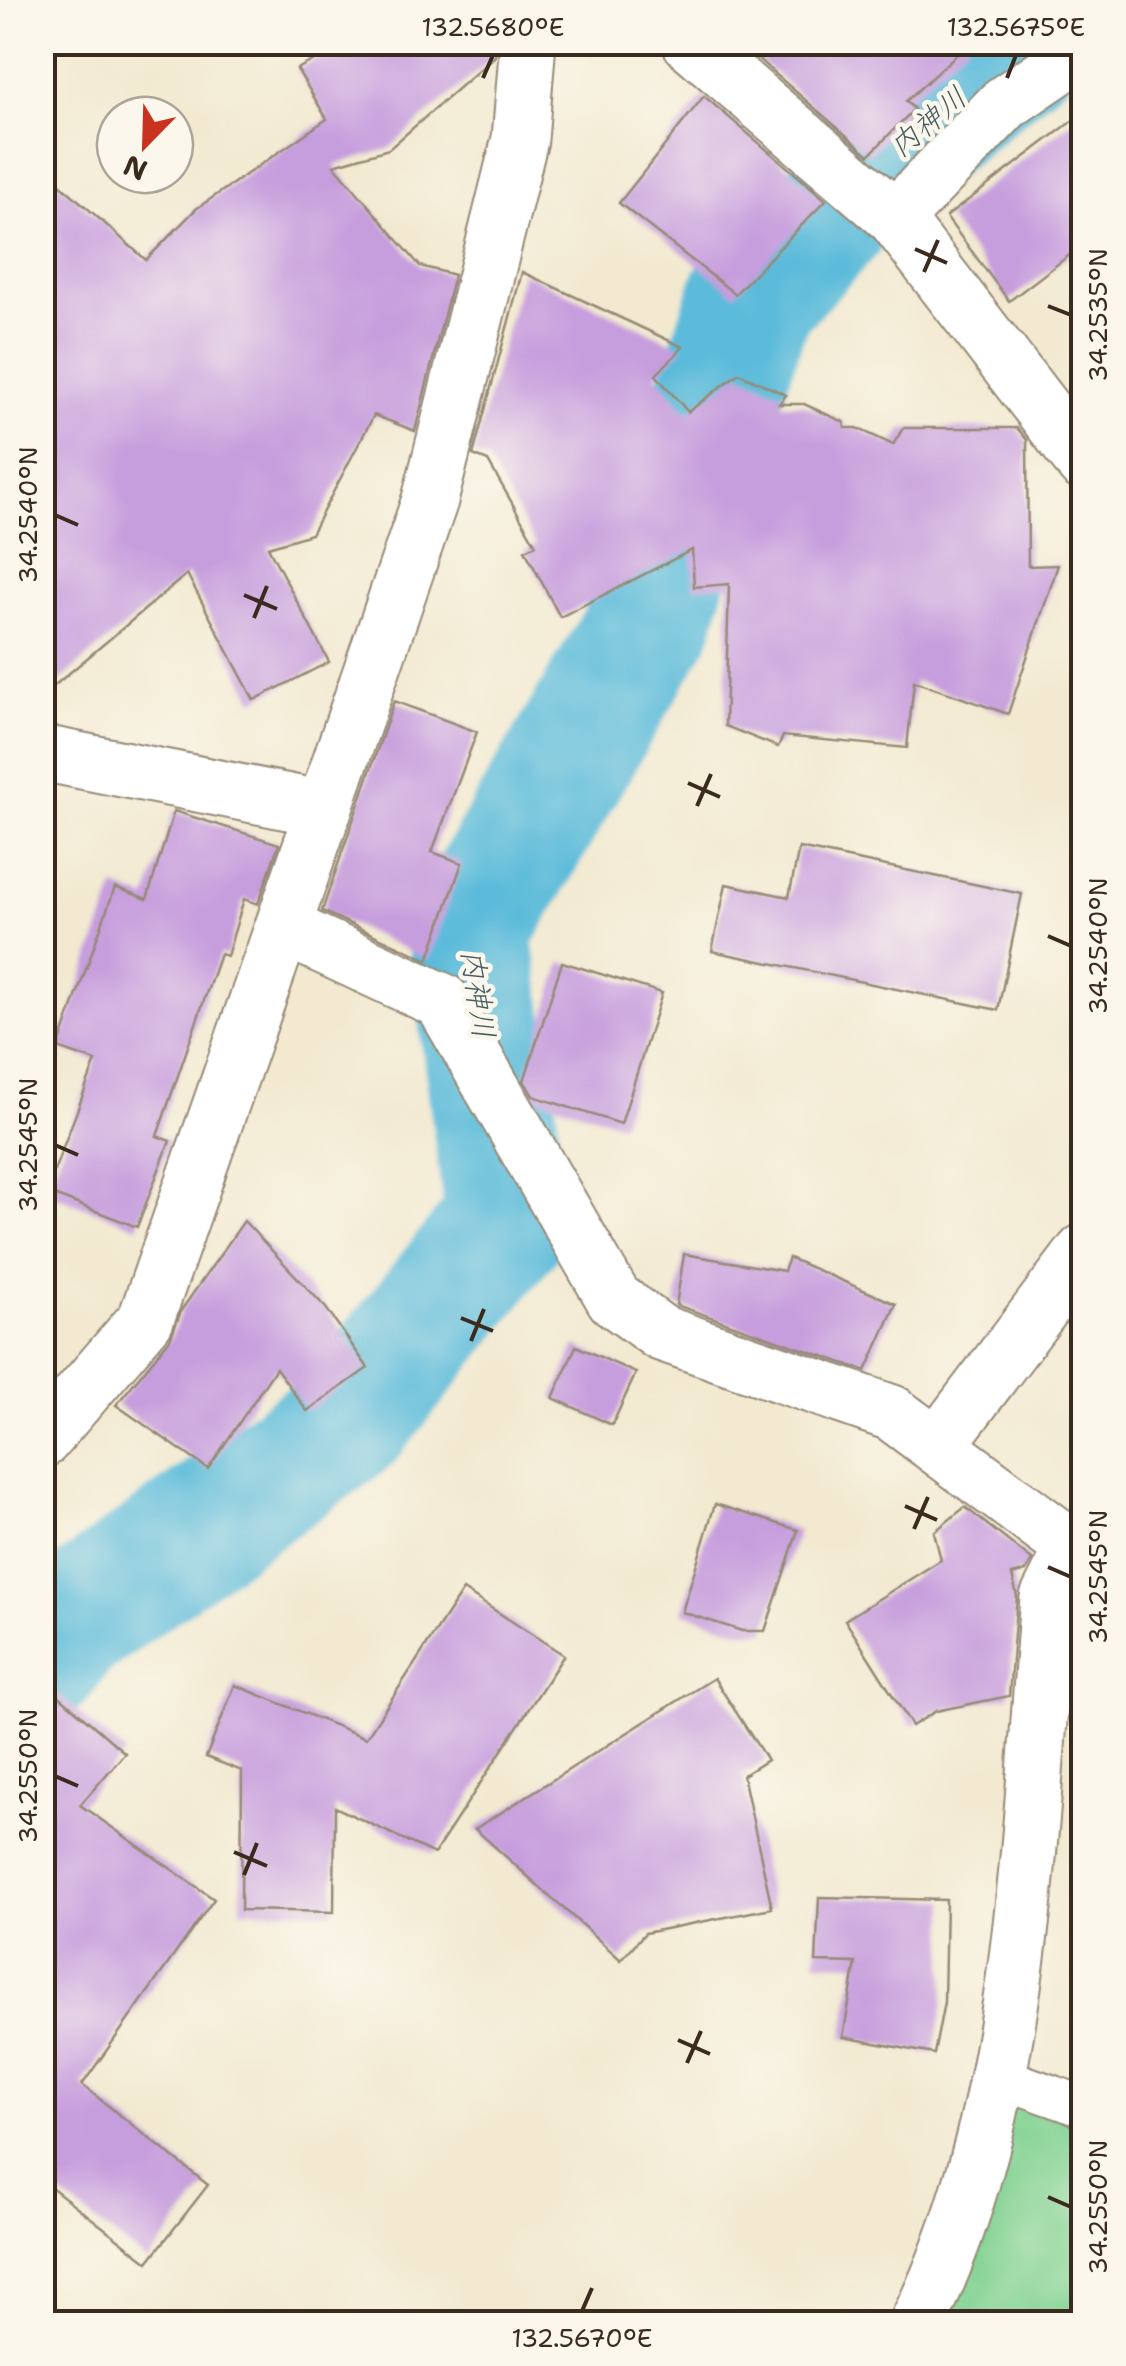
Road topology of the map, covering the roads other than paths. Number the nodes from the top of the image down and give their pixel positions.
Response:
1 (528, 42) edge
2 (690, 42) edge
3 (1084, 49) edge
4 (895, 218) junction
5 (1084, 463) edge
6 (42, 753) edge
7 (324, 810) junction
8 (283, 927) junction
9 (1084, 1252) edge
10 (42, 1440) edge
11 (937, 1446) junction
12 (1078, 1552) edge
13 (994, 2075) junction
14 (1084, 2107) edge
15 (917, 2324) edge

1 - 7 street
2 - 4 street
3 - 4 street
4 - 5 street
6 - 7 street
7 - 8 street
8 - 10 street
8 - 11 street
9 - 11 street
11 - 12 street
12 - 13 street
13 - 14 lane
13 - 15 street

